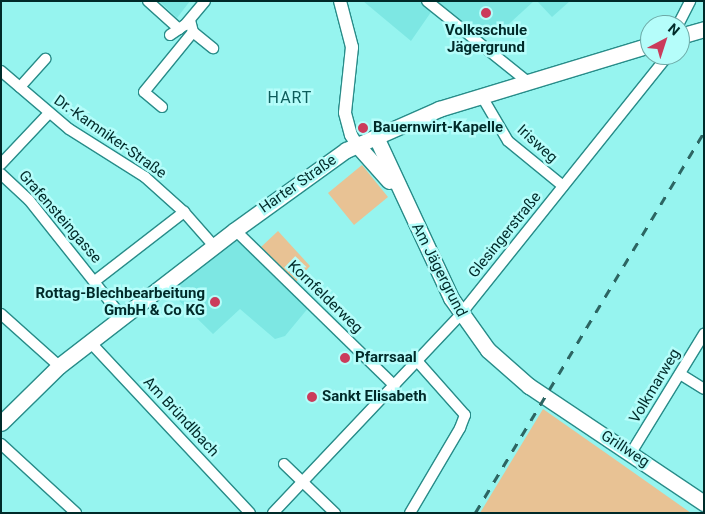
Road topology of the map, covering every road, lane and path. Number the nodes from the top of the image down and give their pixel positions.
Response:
1 (148, 1) edge
2 (205, 1) edge
3 (340, 1) edge
4 (427, 1) edge
5 (690, 1) edge
6 (683, 15) edge
7 (190, 20) junction
8 (704, 29) edge
9 (193, 32) junction
10 (690, 33) edge
11 (213, 48) dead end
12 (640, 48) edge
13 (46, 59) dead end
14 (660, 65) edge
15 (1, 71) edge
16 (527, 81) junction
17 (20, 87) junction
18 (481, 95) junction
19 (162, 107) dead end
20 (49, 113) junction
21 (376, 137) junction
22 (357, 145) junction
23 (1, 164) edge
24 (1, 174) edge
25 (563, 186) junction
26 (403, 201) junction
27 (184, 212) junction
28 (234, 230) junction
29 (214, 246) junction
30 (95, 281) junction
31 (1, 314) edge
32 (460, 315) junction
33 (123, 318) junction
34 (704, 334) edge
35 (90, 342) junction
36 (418, 362) junction
37 (59, 366) junction
38 (680, 374) junction
39 (395, 386) junction
40 (704, 389) edge
41 (544, 396) joint
42 (1, 423) edge
43 (1, 444) edge
44 (631, 453) junction
45 (284, 464) dead end
46 (304, 483) junction
47 (704, 503) edge
48 (76, 513) edge
49 (250, 513) edge
50 (273, 513) edge
51 (335, 513) edge
52 (410, 513) edge

1 - 7 street
2 - 7 street
3 - 22 street, Am Jägergrund
4 - 16 street
5 - 6 street
7 - 9 street
8 - 10 main road
9 - 11 street
9 - 19 street
12 - 16 main road, Harter Straße
13 - 17 street
14 - 25 street, Glesingerstraße
15 - 17 street, Dr.-Kamniker-Straße
16 - 18 main road, Harter Straße
17 - 20 street, Dr.-Kamniker-Straße
18 - 21 main road, Harter Straße
18 - 25 street, Irisweg
20 - 23 street
20 - 27 street, Dr.-Kamniker-Straße
21 - 22 main road, Harter Straße
21 - 26 main road, Am Jägergrund
22 - 26 main road, Am Jägergrund
22 - 28 main road, Harter Straße
24 - 30 street, Grafensteingasse
25 - 32 street, Glesingerstraße
26 - 32 main road, Am Jägergrund
27 - 29 street, Dr.-Kamniker-Straße
27 - 30 street, Grafensteingasse
28 - 29 main road, Harter Straße
28 - 39 street, Kornfelderweg
29 - 33 main road, Harter Straße
30 - 33 street, Grafensteingasse
31 - 37 street
32 - 36 street, Glesingerstraße
32 - 41 main road, Am Jägergrund
33 - 35 main road, Harter Straße
34 - 38 street, Volkmarweg
35 - 37 main road, Harter Straße
35 - 49 street, Am Bründlbach
36 - 39 street, Glesingerstraße
36 - 52 street
37 - 42 main road, Harter Straße
38 - 40 street
38 - 44 street, Volkmarweg
39 - 46 street, Glesingerstraße
41 - 44 main road, Grillweg
43 - 48 street
44 - 47 main road, Grillweg
45 - 46 street
46 - 50 street, Glesingerstraße
46 - 51 street

